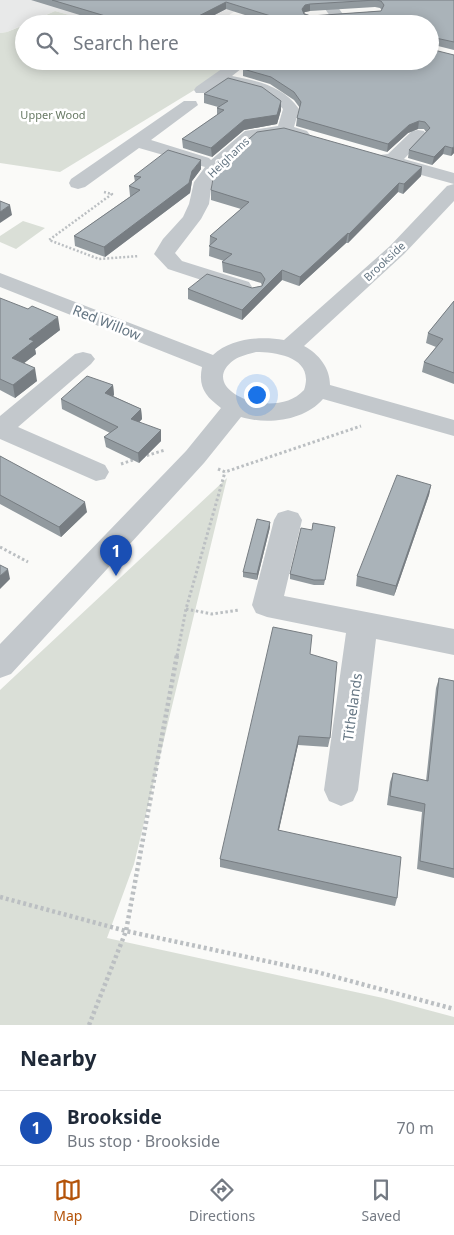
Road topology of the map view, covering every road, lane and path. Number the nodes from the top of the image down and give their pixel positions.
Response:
1 (356, 14) edge
2 (346, 15) edge
3 (231, 70) edge
4 (220, 78) junction
5 (202, 90) dead end
6 (190, 105) dead end
7 (284, 130) junction
8 (418, 135) dead end
9 (320, 141) edge
10 (137, 142) junction
11 (373, 156) edge
12 (391, 161) junction
13 (215, 166) junction
14 (454, 179) edge
15 (78, 183) joint
16 (454, 190) edge
17 (164, 254) junction
18 (0, 279) edge
19 (252, 290) edge
20 (288, 348) junction
21 (83, 359) dead end
22 (215, 364) junction
23 (317, 389) junction
24 (235, 407) junction
25 (397, 413) junction
26 (454, 428) edge
27 (1, 429) edge
28 (195, 457) junction
29 (96, 472) joint
30 (225, 472) junction
31 (288, 520) dead end
32 (0, 547) edge
33 (28, 562) dead end
34 (267, 605) junction
35 (186, 609) junction
36 (363, 624) junction
37 (454, 642) edge
38 (0, 665) edge
39 (341, 790) dead end
40 (0, 897) edge
41 (126, 931) junction
42 (454, 1009) edge
43 (89, 1025) edge

1 - 2 street
3 - 4 street
4 - 5 street
4 - 7 street
6 - 10 street
7 - 9 street
7 - 13 street, Heighams
8 - 12 street
10 - 13 street
10 - 15 street
11 - 12 street
12 - 14 street
13 - 17 street, Heighams
15 - 17 path
16 - 20 street, Brookside
17 - 19 street
18 - 22 street, Red Willow
20 - 22 street
20 - 23 street
21 - 27 street
22 - 24 street
23 - 24 street
23 - 25 street
24 - 28 street
25 - 26 street
25 - 30 path
27 - 29 street
28 - 29 path
28 - 30 path
28 - 38 street
30 - 35 path
31 - 34 street
32 - 33 path
34 - 35 path
34 - 36 street
35 - 41 path
36 - 37 street
36 - 39 street, Tithelands
40 - 41 path
41 - 42 path
41 - 43 path

